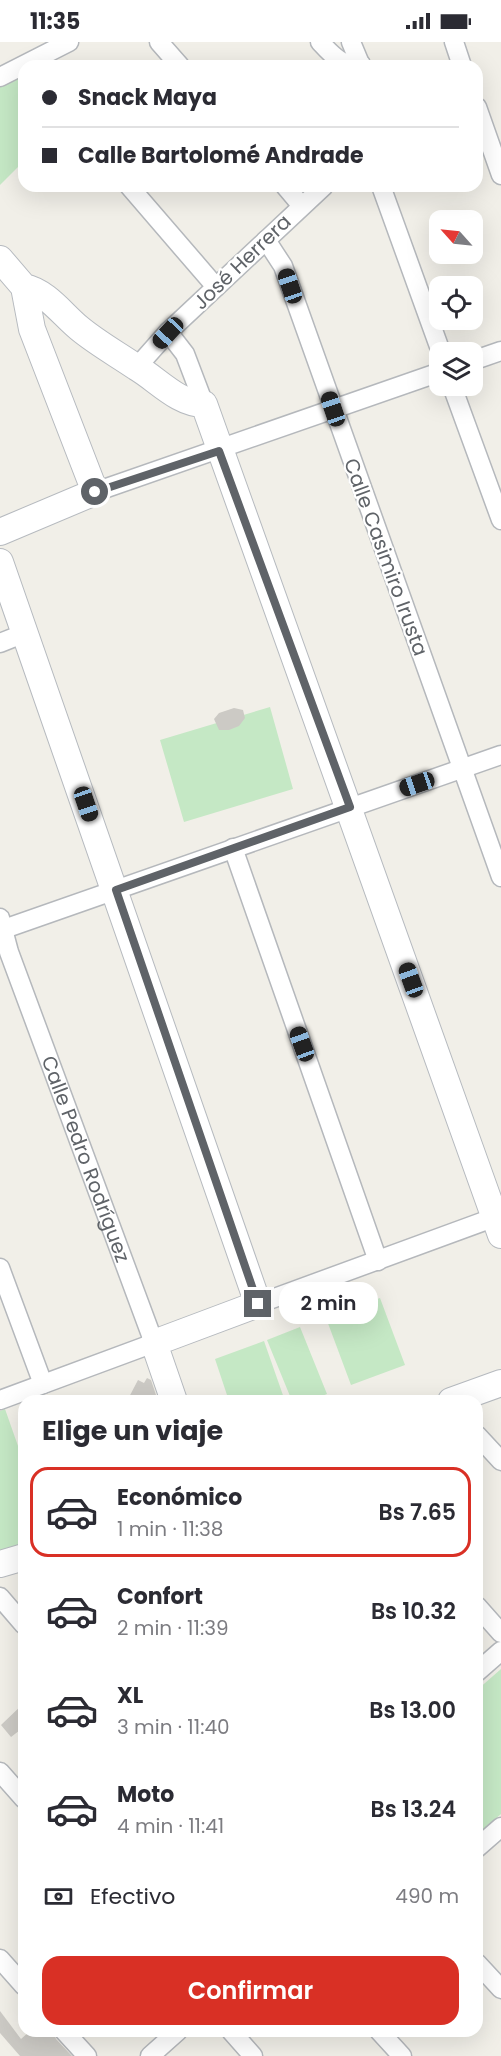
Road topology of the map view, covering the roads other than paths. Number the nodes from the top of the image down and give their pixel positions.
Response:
1 (69, 42) edge
2 (159, 42) edge
3 (320, 42) edge
4 (351, 42) edge
5 (454, 42) edge
6 (40, 60) edge
7 (175, 60) edge
8 (340, 60) edge
9 (359, 60) edge
10 (460, 60) edge
11 (18, 70) edge
12 (0, 77) edge
13 (483, 124) edge
14 (501, 175) edge
15 (134, 192) edge
16 (290, 192) edge
17 (317, 192) edge
18 (383, 192) edge
19 (301, 205) junction
20 (266, 240) junction
21 (0, 259) edge
22 (216, 287) junction
23 (24, 288) junction
24 (168, 333) junction
25 (437, 342) edge
26 (501, 351) edge
27 (483, 357) edge
28 (137, 367) junction
29 (429, 376) edge
30 (456, 396) edge
31 (204, 404) junction
32 (333, 409) junction
33 (219, 451) junction
34 (95, 492) junction
35 (501, 520) edge
36 (0, 532) edge
37 (0, 562) edge
38 (25, 633) junction
39 (0, 643) edge
40 (501, 755) edge
41 (462, 768) junction
42 (350, 807) junction
43 (233, 848) junction
44 (501, 877) edge
45 (116, 890) junction
46 (2, 924) edge
47 (4, 954) edge
48 (499, 1222) edge
49 (378, 1260) junction
50 (0, 1268) edge
51 (258, 1304) junction
52 (154, 1343) junction
53 (501, 1383) edge
54 (43, 1384) junction
55 (172, 1395) edge
56 (470, 1395) edge
57 (0, 1400) edge
58 (483, 1442) edge
59 (501, 1461) edge
60 (18, 1559) edge
61 (0, 1564) edge
62 (0, 1597) edge
63 (483, 1613) edge
64 (18, 1618) edge
65 (501, 1633) edge
66 (501, 1651) edge
67 (483, 1667) edge
68 (0, 1772) edge
69 (18, 1792) edge
70 (501, 1827) edge
71 (483, 1843) edge
72 (0, 1959) edge
73 (483, 1970) edge
74 (18, 1979) edge
75 (501, 1989) edge
76 (70, 2037) edge
77 (171, 2037) edge
78 (236, 2037) edge
79 (385, 2037) edge
80 (87, 2056) edge
81 (150, 2056) edge
82 (253, 2056) edge
83 (402, 2056) edge

1 - 6 street
2 - 7 street
3 - 8 street
4 - 9 street
5 - 10 street
11 - 12 street
13 - 14 street
15 - 22 street
16 - 19 street
17 - 19 street, José Herrera
18 - 25 street
19 - 20 street, José Herrera
20 - 22 street, José Herrera
20 - 32 street, Calle Casimiro Irusta
21 - 23 street
22 - 24 street, José Herrera
23 - 28 street
23 - 34 street
24 - 28 street, José Herrera
24 - 31 street
26 - 27 street
28 - 31 street
29 - 32 street
30 - 35 street
31 - 33 street
32 - 33 street
32 - 41 street, Calle Casimiro Irusta
33 - 34 street
33 - 42 street
34 - 36 street
37 - 38 street
38 - 39 street
38 - 45 street
40 - 41 street
41 - 42 street
41 - 44 street, Calle Casimiro Irusta
42 - 43 street
42 - 48 street
43 - 45 street
43 - 49 street
45 - 46 street
45 - 51 street
46 - 47 street, Calle Pedro Rodríguez
47 - 52 street, Calle Pedro Rodríguez
48 - 49 street
49 - 51 street
50 - 54 street
51 - 52 street
52 - 54 street
52 - 55 street, Calle Pedro Rodríguez
53 - 56 street
54 - 57 street
58 - 59 street
60 - 61 street
62 - 64 street
63 - 65 street
66 - 67 street
68 - 69 street
70 - 71 street
72 - 74 street
73 - 75 street
76 - 80 street
77 - 81 street
78 - 82 street
79 - 83 street

